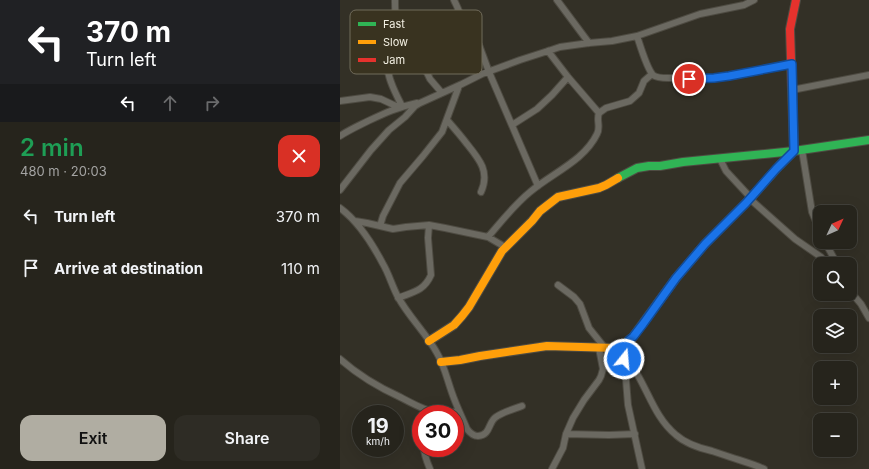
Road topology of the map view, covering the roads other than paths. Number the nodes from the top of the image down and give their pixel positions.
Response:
1 (388, 0) edge
2 (454, 0) edge
3 (557, 0) edge
4 (754, 0) edge
5 (796, 0) edge
6 (395, 3) edge
7 (458, 10) edge
8 (637, 36) junction
9 (589, 43) junction
10 (548, 51) junction
11 (482, 53) edge
12 (792, 64) junction
13 (489, 72) junction
14 (389, 74) edge
15 (428, 74) edge
16 (652, 74) junction
17 (869, 75) edge
18 (568, 77) junction
19 (459, 86) junction
20 (792, 90) junction
21 (442, 93) junction
22 (340, 101) edge
23 (420, 102) junction
24 (400, 107) junction
25 (599, 113) junction
26 (447, 120) junction
27 (512, 125) junction
28 (340, 136) edge
29 (869, 140) edge
30 (798, 151) junction
31 (720, 159) junction
32 (538, 186) junction
33 (340, 190) edge
34 (481, 192) dead end
35 (750, 198) junction
36 (340, 208) edge
37 (813, 214) edge
38 (355, 221) junction
39 (429, 225) junction
40 (380, 226) junction
41 (488, 237) junction
42 (505, 247) junction
43 (821, 257) edge
44 (558, 285) dead end
45 (398, 298) junction
46 (857, 299) edge
47 (868, 315) edge
48 (629, 340) junction
49 (429, 341) junction
50 (602, 348) junction
51 (615, 348) junction
52 (625, 356) junction
53 (340, 359) edge
54 (441, 362) junction
55 (414, 405) edge
56 (457, 405) edge
57 (522, 406) dead end
58 (464, 422) edge
59 (566, 434) junction
60 (635, 434) junction
61 (425, 457) edge
62 (430, 469) edge
63 (552, 469) edge
64 (642, 469) edge
65 (764, 469) edge

1 - 6 street
2 - 7 street
3 - 9 street
4 - 8 street
5 - 12 street
8 - 9 street
8 - 16 street
9 - 10 street
10 - 13 street
10 - 18 street
11 - 13 street
12 - 16 street
12 - 20 street
13 - 19 street
13 - 27 street
14 - 24 street
15 - 21 street
16 - 25 street
17 - 20 street
18 - 25 street
18 - 27 street
19 - 21 street
19 - 26 street
20 - 30 street
21 - 23 street
22 - 24 street
23 - 24 street
23 - 33 street
24 - 28 street
25 - 32 street
26 - 34 street
26 - 40 street
27 - 32 street
29 - 30 street
30 - 31 street
30 - 35 street
30 - 37 street
31 - 35 street
31 - 42 street
32 - 41 street
35 - 43 street
35 - 48 street
36 - 38 street
38 - 40 street
38 - 45 street
39 - 40 street
39 - 41 street
39 - 45 street
41 - 42 street
42 - 49 street
44 - 50 street
45 - 49 street
46 - 47 street
48 - 51 street
48 - 52 street
49 - 54 street
50 - 51 street
50 - 54 street
50 - 59 street
51 - 52 street
52 - 60 street
52 - 65 street
53 - 55 street
54 - 56 street
57 - 58 street
59 - 60 street
59 - 63 street
60 - 64 street
61 - 62 street

